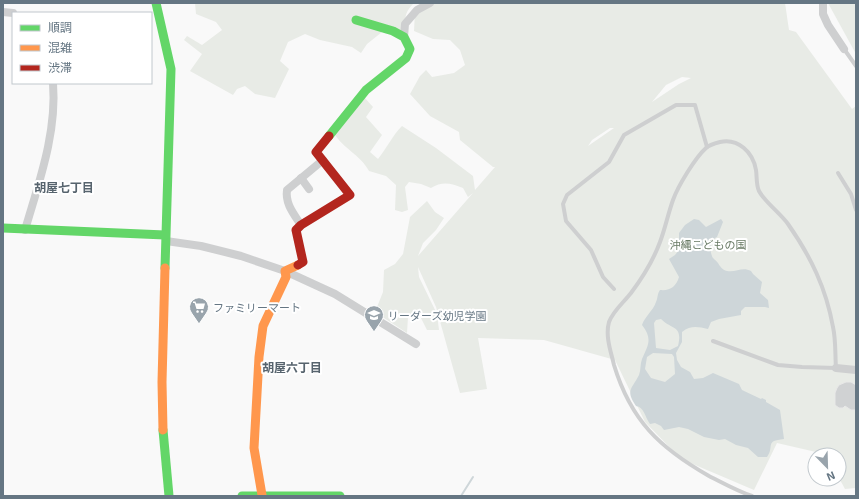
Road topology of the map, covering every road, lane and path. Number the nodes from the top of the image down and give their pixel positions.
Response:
1 (156, 3) edge
2 (430, 3) edge
3 (823, 3) edge
4 (356, 20) dead end
5 (404, 37) junction
6 (844, 49) joint
7 (856, 66) edge
8 (53, 84) edge
9 (707, 147) junction
10 (323, 160) junction
11 (838, 173) dead end
12 (301, 178) junction
13 (309, 189) dead end
14 (856, 210) edge
15 (301, 225) junction
16 (3, 228) edge
17 (25, 230) junction
18 (166, 238) junction
19 (285, 271) junction
20 (614, 289) dead end
21 (712, 341) dead end
22 (416, 344) dead end
23 (836, 368) junction
24 (856, 370) edge
25 (262, 495) junction
26 (169, 496) edge
27 (242, 496) edge
28 (340, 496) edge
29 (752, 496) edge

1 - 18 street
2 - 5 street
3 - 6 street
4 - 5 street
5 - 10 street
6 - 7 lane
8 - 17 street
9 - 20 lane
9 - 23 lane
9 - 29 lane
10 - 12 street
10 - 15 street
11 - 14 lane
12 - 13 street
12 - 15 street
15 - 19 street
16 - 17 street
17 - 18 street
18 - 19 street
18 - 26 street
19 - 22 street
19 - 25 street
21 - 23 lane
23 - 24 street
25 - 27 street
25 - 28 street

